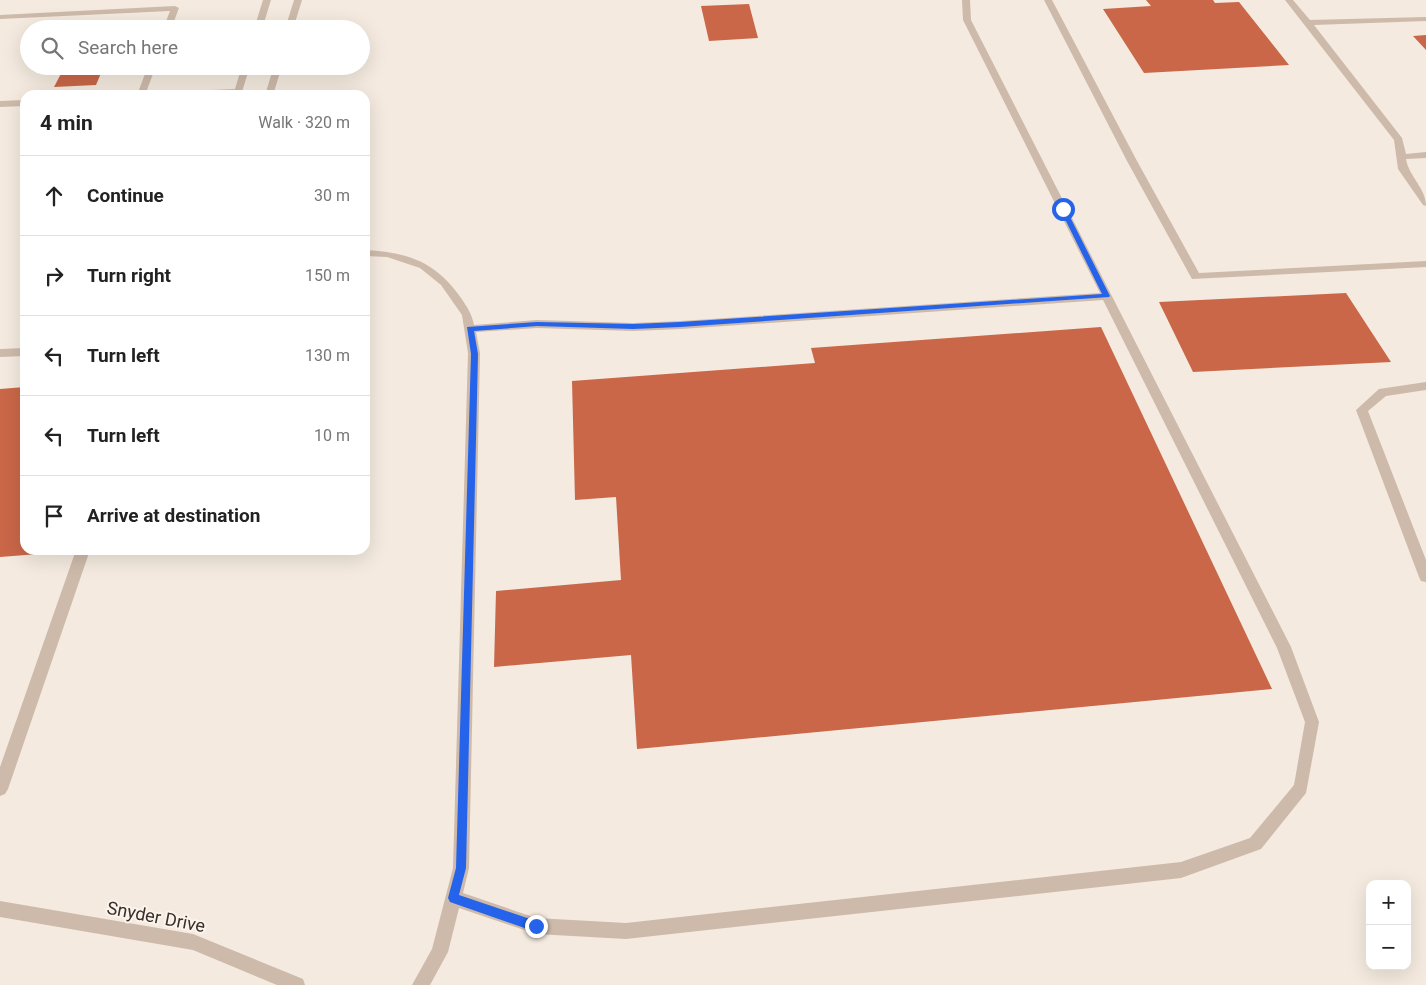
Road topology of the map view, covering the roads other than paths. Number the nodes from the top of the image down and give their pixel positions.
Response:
1 (268, 0) edge
2 (298, 0) edge
3 (966, 0) edge
4 (1048, 0) edge
5 (1289, 0) edge
6 (0, 18) edge
7 (1426, 19) edge
8 (170, 20) edge
9 (261, 20) edge
10 (292, 20) edge
11 (1308, 23) junction
12 (149, 75) edge
13 (243, 75) edge
14 (276, 75) edge
15 (143, 90) edge
16 (239, 90) edge
17 (271, 90) edge
18 (20, 103) edge
19 (0, 104) edge
20 (1426, 155) edge
21 (1401, 157) junction
22 (1426, 203) edge
23 (370, 253) edge
24 (1426, 264) edge
25 (1107, 296) junction
26 (470, 329) junction
27 (20, 352) edge
28 (0, 353) edge
29 (1426, 386) edge
30 (81, 555) edge
31 (1426, 577) edge
32 (1, 784) edge
33 (453, 898) junction
34 (0, 909) edge
35 (297, 985) edge
36 (420, 985) edge

1 - 9 street
2 - 10 street
3 - 25 street
4 - 24 street
5 - 11 street
6 - 8 street
7 - 11 street
11 - 21 street
12 - 15 street
13 - 16 street
14 - 17 street
18 - 19 street
20 - 21 street
21 - 22 street
23 - 26 street
25 - 26 street
25 - 33 street
26 - 33 street
27 - 28 street
29 - 31 street
30 - 32 street
33 - 36 street
34 - 35 street, Snyder Drive

